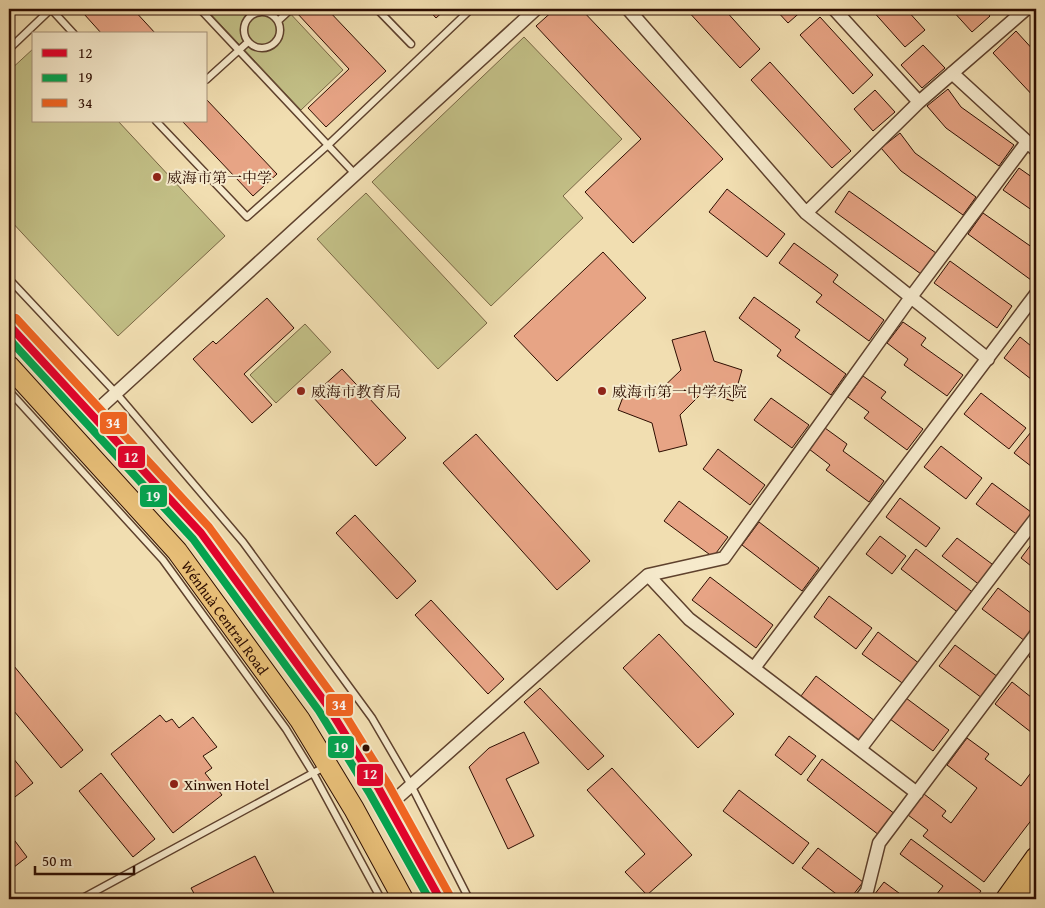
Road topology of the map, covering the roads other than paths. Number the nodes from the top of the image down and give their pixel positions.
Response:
1 (51, 9) edge
2 (200, 9) edge
3 (291, 9) edge
4 (377, 9) edge
5 (471, 9) edge
6 (536, 9) edge
7 (628, 9) edge
8 (834, 9) edge
9 (1026, 9) edge
10 (278, 21) junction
11 (72, 32) edge
12 (248, 42) junction
13 (411, 44) dead end
14 (9, 49) edge
15 (239, 50) junction
16 (952, 73) junction
17 (208, 78) edge
18 (919, 102) junction
19 (159, 122) edge
20 (328, 145) junction
21 (1031, 146) edge
22 (355, 174) junction
23 (806, 214) junction
24 (9, 279) edge
25 (1036, 294) edge
26 (911, 297) junction
27 (9, 325) edge
28 (988, 358) junction
29 (9, 366) edge
30 (9, 391) edge
31 (116, 393) junction
32 (92, 415) junction
33 (1036, 518) edge
34 (648, 575) junction
35 (1036, 634) edge
36 (754, 668) junction
37 (860, 750) junction
38 (320, 769) junction
39 (411, 785) junction
40 (916, 793) junction
41 (388, 806) junction
42 (1036, 857) edge
43 (1036, 882) edge
44 (81, 899) edge
45 (381, 899) edge
46 (403, 899) edge
47 (440, 899) edge
48 (469, 899) edge
49 (861, 899) edge
50 (1006, 899) edge
51 (1024, 899) edge

1 - 11 lane
1 - 14 lane
2 - 15 lane
3 - 10 lane
4 - 13 lane
5 - 20 lane
6 - 22 street
7 - 23 street
8 - 18 street
9 - 16 street
10 - 12 lane
10 - 12 lane
12 - 15 lane
15 - 17 lane
15 - 20 lane
16 - 18 street
16 - 21 street
18 - 23 street
19 - 20 lane
20 - 22 lane
21 - 26 street
22 - 31 street
23 - 26 street
24 - 31 lane
25 - 28 street
26 - 28 street
26 - 34 street
27 - 32 main road, Wénhuà Central Road
28 - 36 street
29 - 38 main road, Wénhuà Central Road
30 - 38 lane
31 - 32 street
31 - 39 lane
32 - 41 main road, Wénhuà Central Road
33 - 37 street
34 - 36 street
34 - 39 street
35 - 40 street
36 - 37 street
37 - 40 street
38 - 44 lane
38 - 45 lane
38 - 46 main road, Wénhuà Central Road
39 - 41 street
39 - 48 lane
40 - 49 street
41 - 47 main road, Wénhuà Central Road
42 - 50 main road
43 - 51 main road

